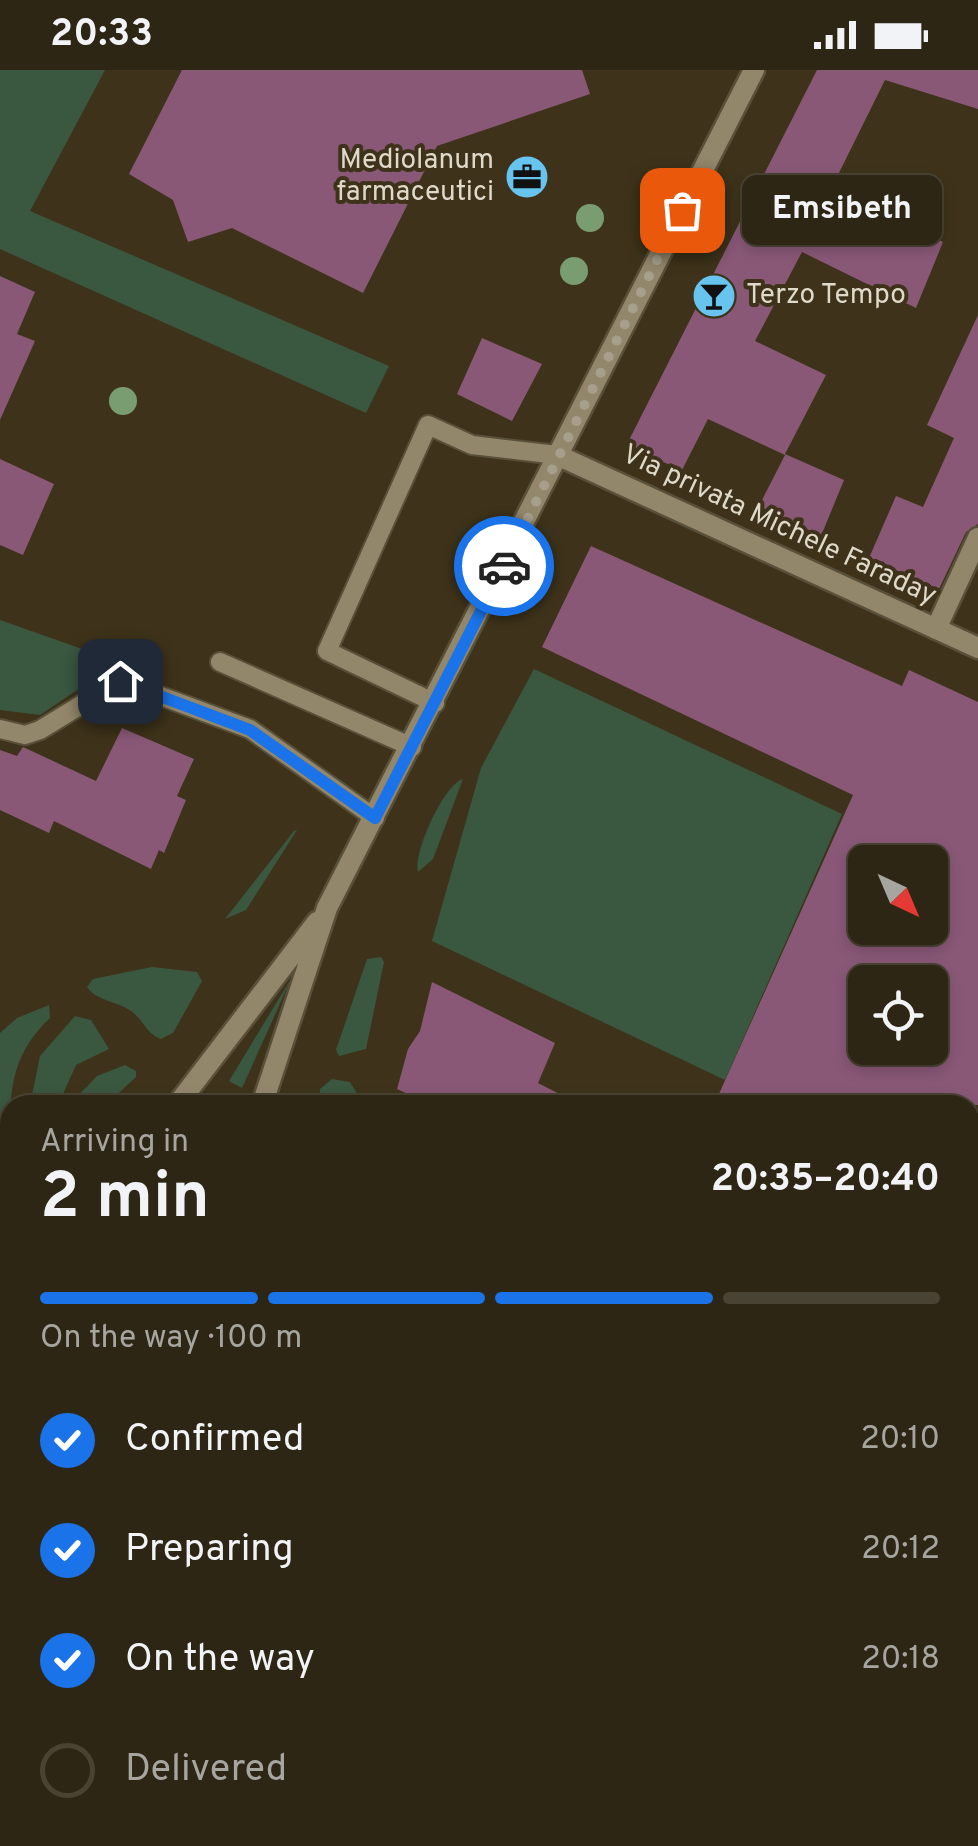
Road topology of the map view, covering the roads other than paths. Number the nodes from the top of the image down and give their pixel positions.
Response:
1 (754, 70) edge
2 (558, 454) junction
3 (978, 538) edge
4 (936, 629) junction
5 (978, 648) edge
6 (220, 662) dead end
7 (434, 703) junction
8 (0, 730) edge
9 (412, 747) junction
10 (375, 818) junction
11 (328, 908) junction
12 (185, 1095) edge
13 (265, 1095) edge

1 - 2 street
2 - 4 street, Via privata Michele Faraday
2 - 7 street
2 - 7 lane
3 - 4 street
4 - 5 street, Via privata Michele Faraday
6 - 9 lane
7 - 9 street
8 - 10 lane
9 - 10 street
10 - 11 street
11 - 12 street
11 - 13 street

